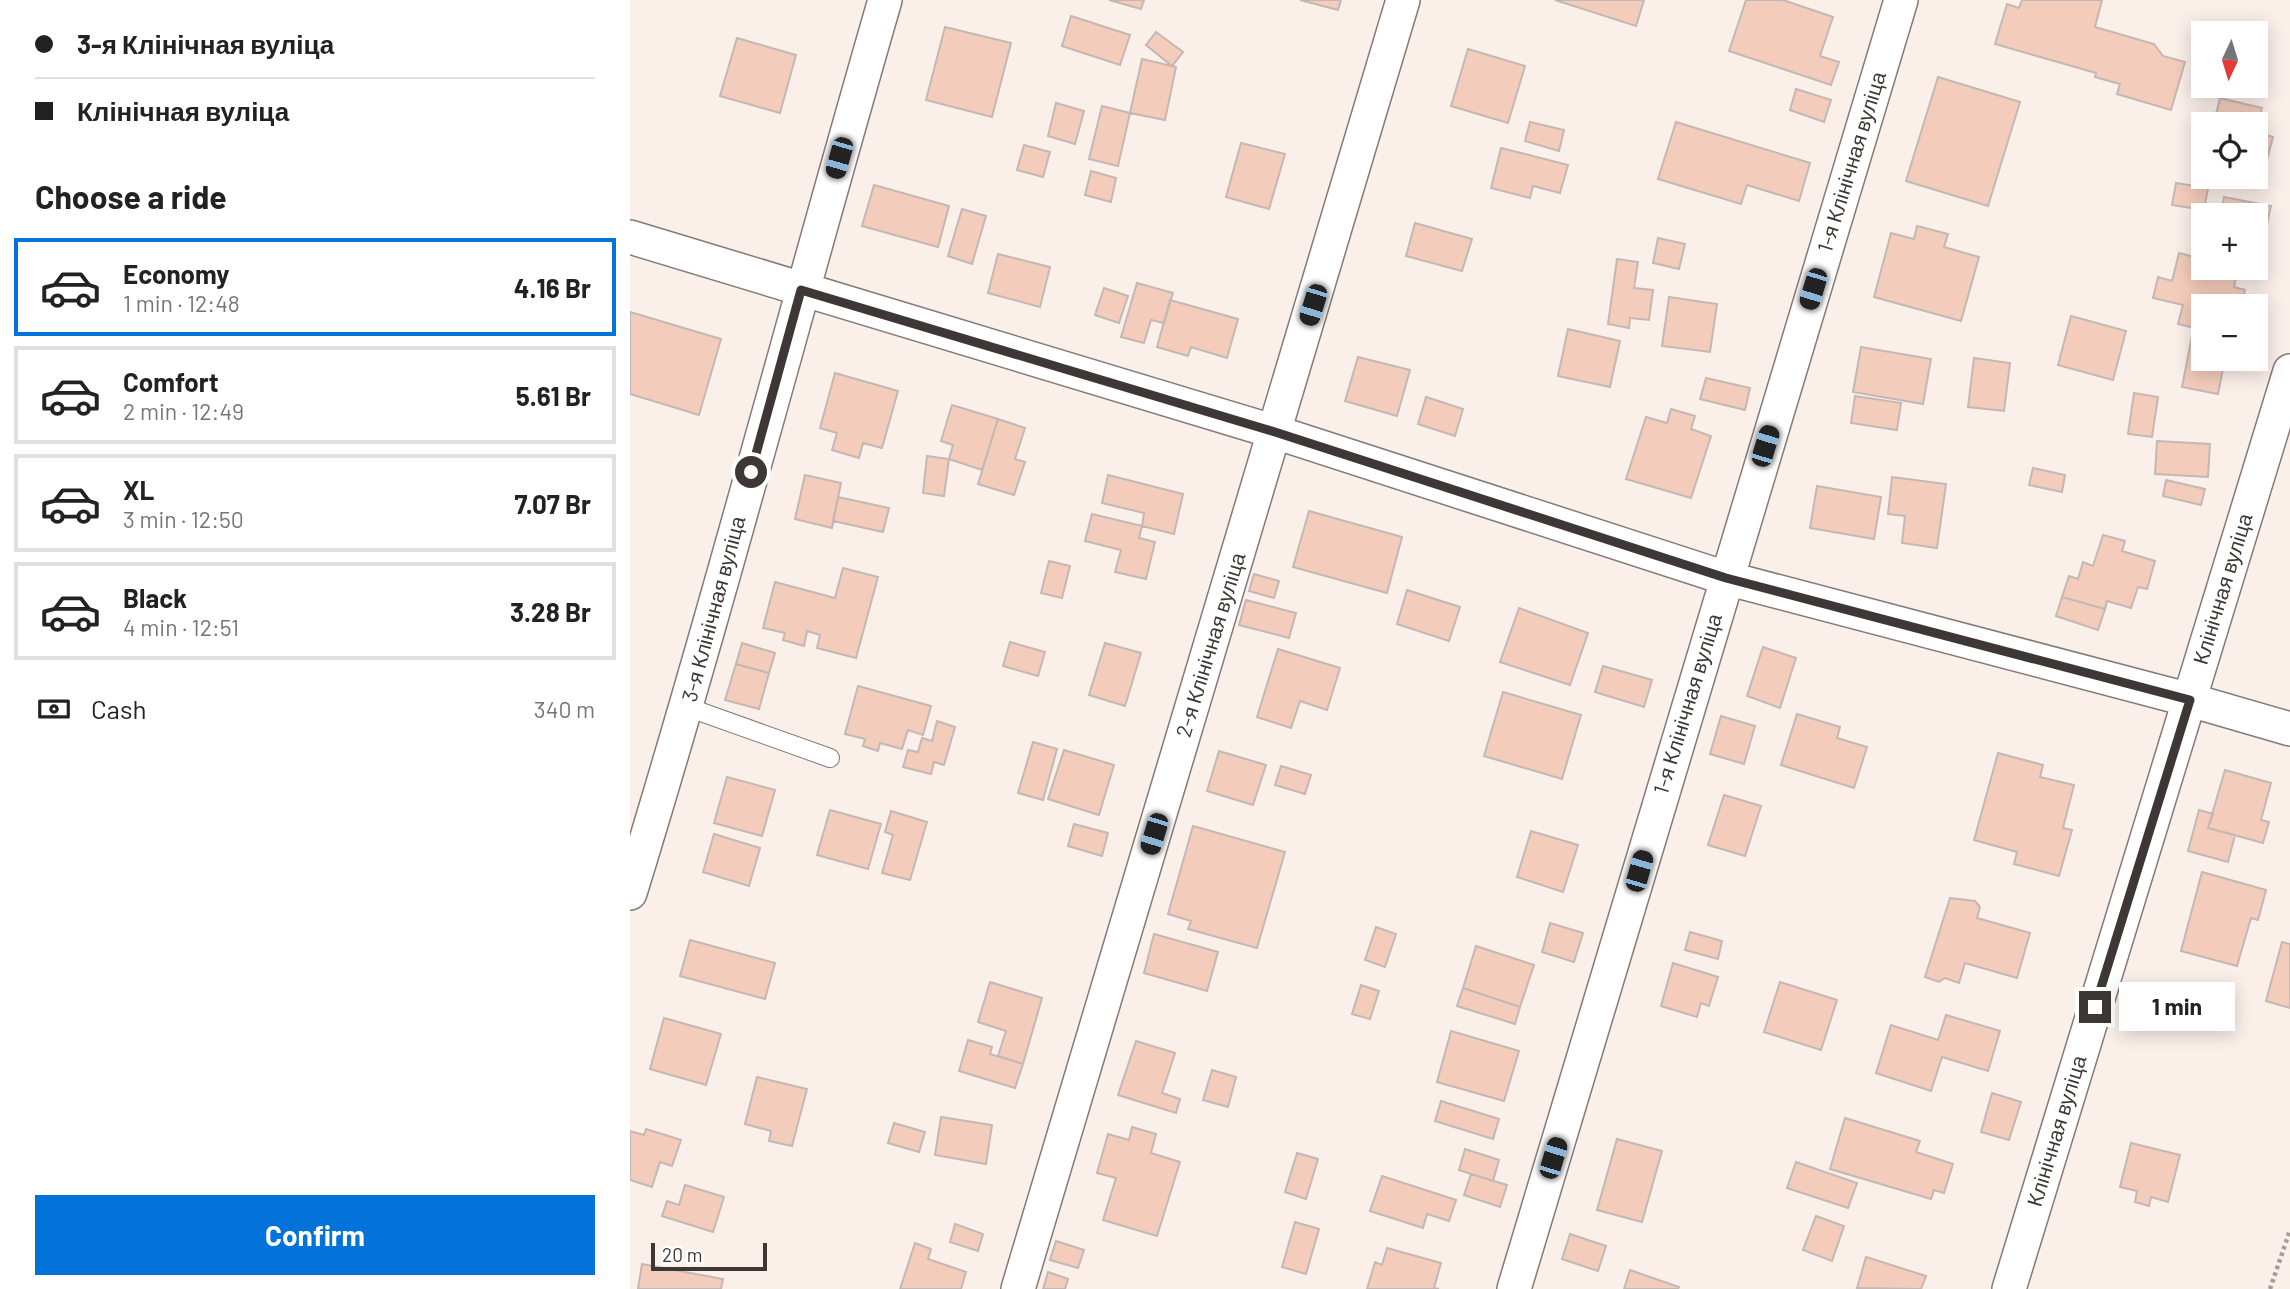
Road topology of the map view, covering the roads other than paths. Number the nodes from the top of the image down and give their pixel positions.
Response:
1 (885, 0) edge
2 (1403, 0) edge
3 (1901, 0) edge
4 (630, 237) edge
5 (801, 290) junction
6 (2290, 371) edge
7 (1275, 432) junction
8 (1726, 578) junction
9 (2190, 700) junction
10 (687, 706) junction
11 (2290, 729) edge
12 (830, 758) dead end
13 (630, 893) edge
14 (1018, 1289) edge
15 (1514, 1289) edge
16 (2009, 1289) edge

1 - 5 street, 3-я Клінічная вуліца
2 - 7 street, 2-я Клінічная вуліца
3 - 8 street, 1-я Клінічная вуліца
4 - 5 street
5 - 7 street
5 - 10 street, 3-я Клінічная вуліца
6 - 9 street, Клінічная вуліца
7 - 8 street
7 - 14 street, 2-я Клінічная вуліца
8 - 9 street
8 - 15 street, 1-я Клінічная вуліца
9 - 11 street
9 - 16 street, Клінічная вуліца
10 - 12 lane
10 - 13 street, 3-я Клінічная вуліца

